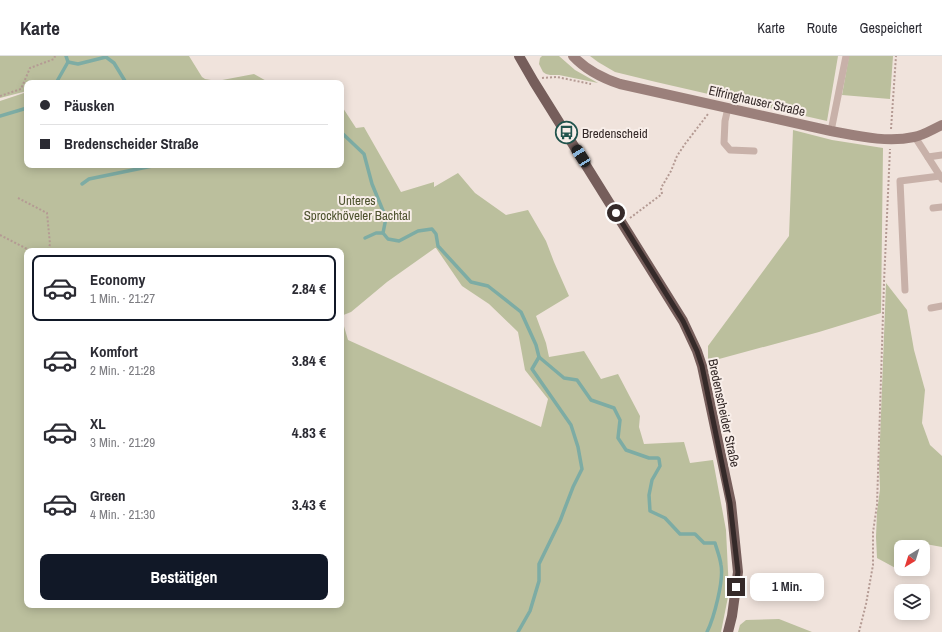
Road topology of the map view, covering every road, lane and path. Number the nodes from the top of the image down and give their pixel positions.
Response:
1 (55, 56) edge
2 (519, 56) edge
3 (573, 56) edge
4 (846, 56) edge
5 (896, 56) edge
6 (25, 80) edge
7 (24, 81) edge
8 (534, 82) junction
9 (597, 86) dead end
10 (0, 96) edge
11 (715, 105) junction
12 (728, 108) junction
13 (942, 125) edge
14 (832, 131) junction
15 (915, 137) junction
16 (890, 139) junction
17 (754, 151) dead end
18 (942, 155) edge
19 (928, 157) junction
20 (941, 177) edge
21 (18, 198) dead end
22 (942, 207) edge
23 (933, 208) dead end
24 (623, 224) junction
25 (0, 235) edge
26 (25, 248) edge
27 (49, 248) edge
28 (905, 290) dead end
29 (942, 306) edge
30 (931, 308) dead end
31 (728, 632) edge
32 (860, 632) edge

1 - 6 path
2 - 8 main road, Bredenscheider Straße
3 - 11 main road, Elfringhauser Straße
4 - 14 lane
5 - 16 path
7 - 10 path
8 - 9 path
8 - 24 main road, Bredenscheider Straße
11 - 12 main road, Elfringhauser Straße
11 - 24 path
12 - 14 main road, Elfringhauser Straße
12 - 17 lane
13 - 15 main road, Elfringhauser Straße
14 - 16 main road, Elfringhauser Straße
15 - 16 main road, Elfringhauser Straße
15 - 19 lane
16 - 32 path
18 - 19 lane
19 - 20 lane
20 - 28 lane
21 - 27 path
22 - 23 lane
24 - 31 main road, Bredenscheider Straße
25 - 26 path
29 - 30 lane

